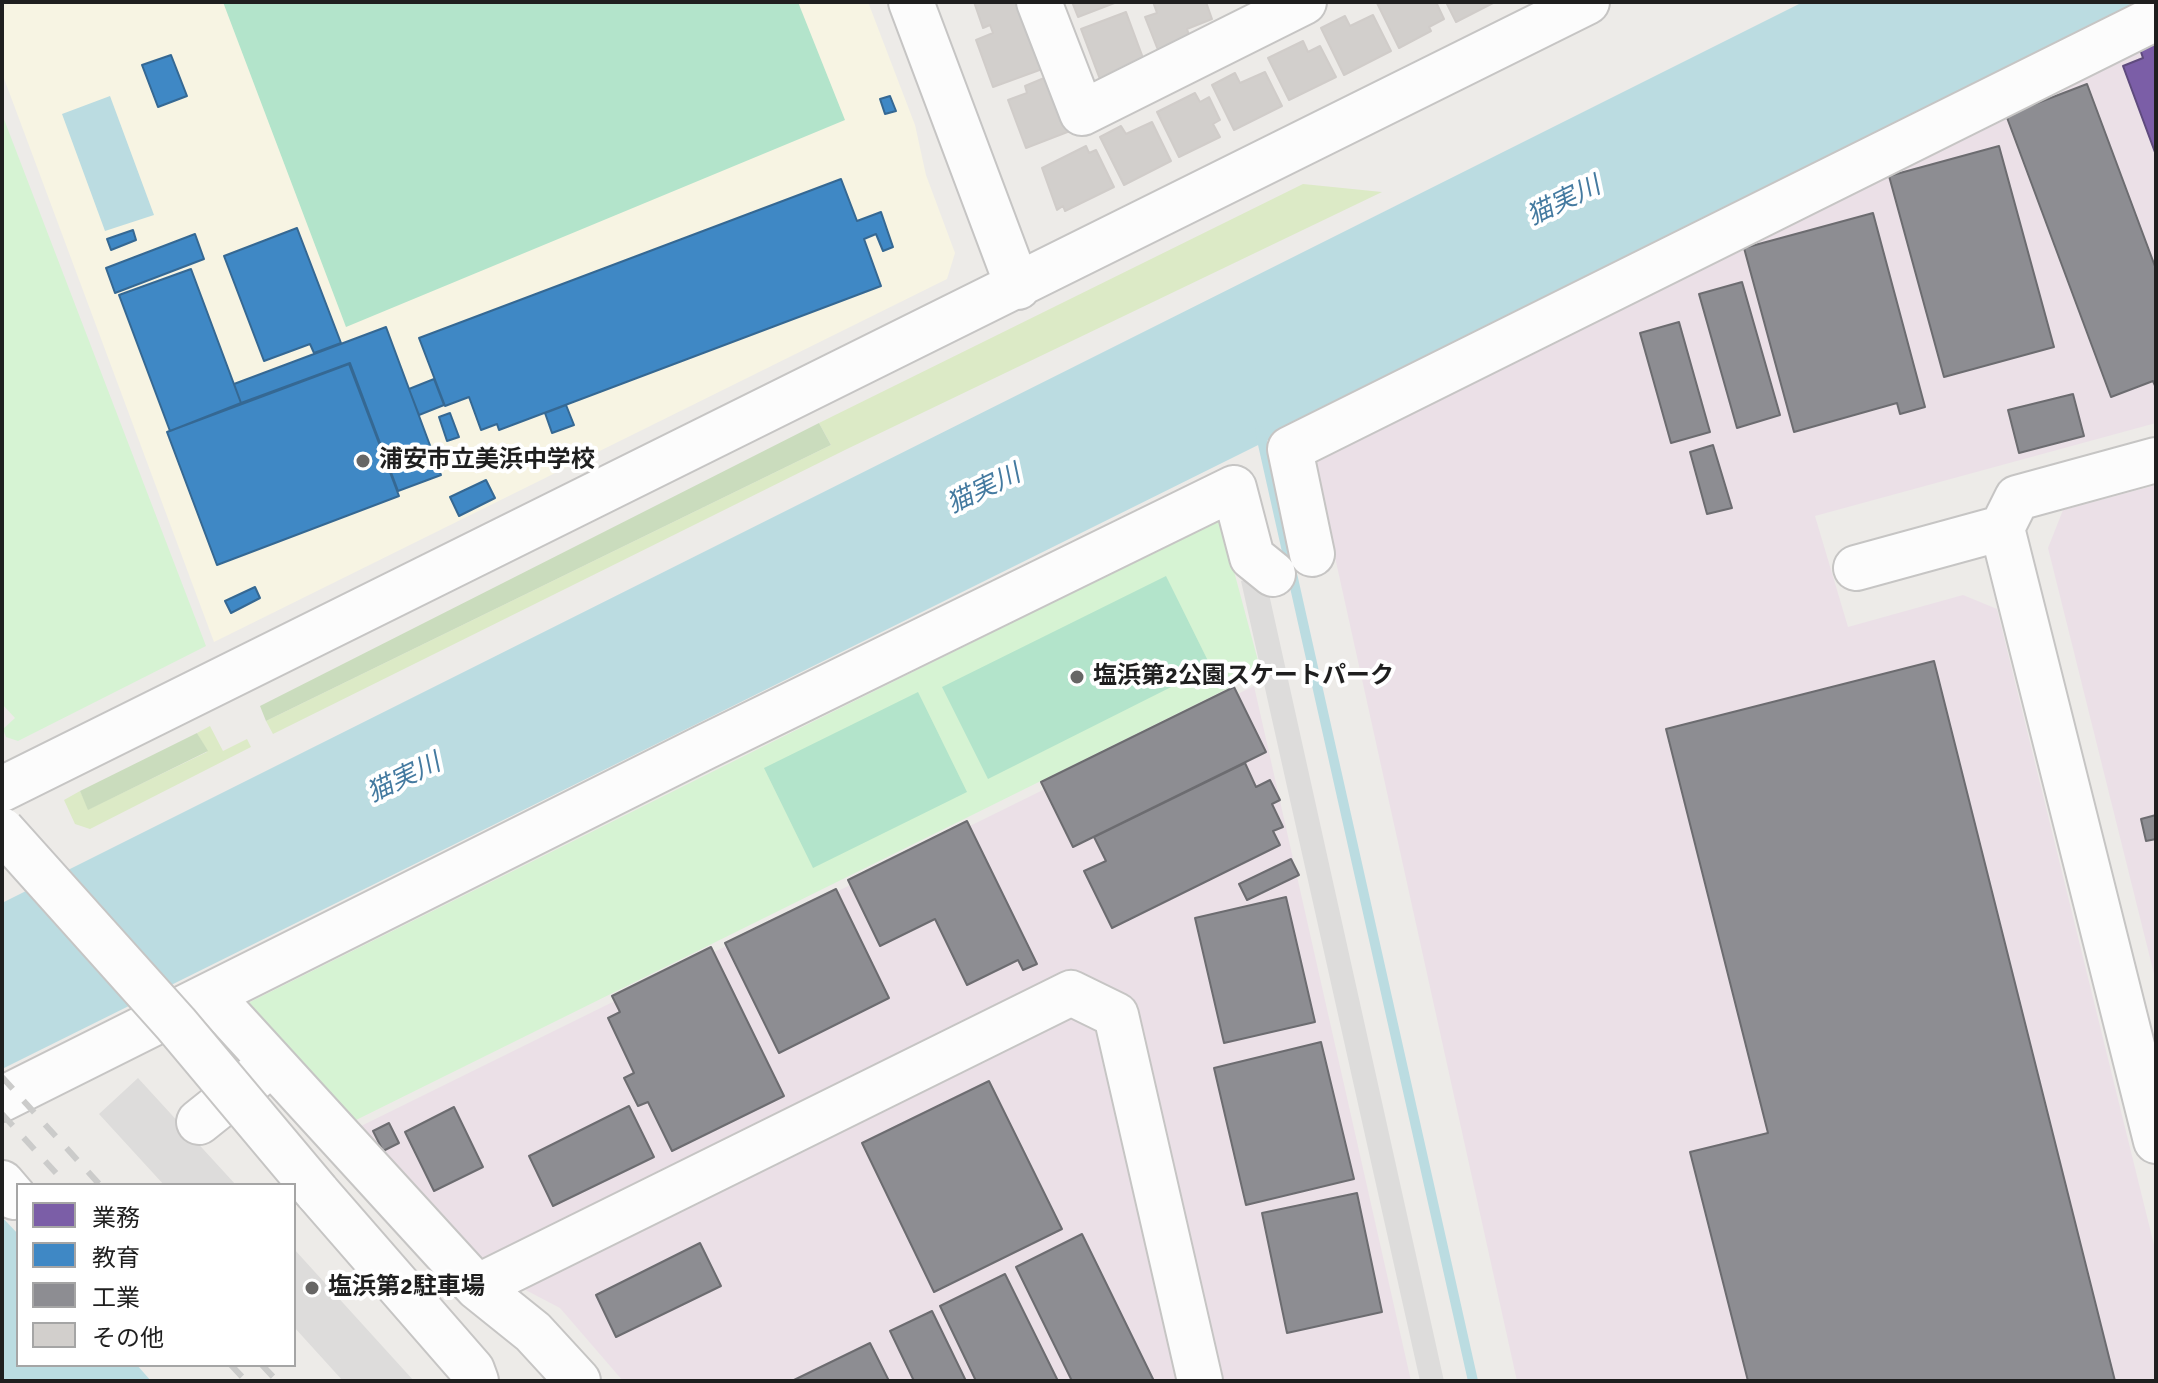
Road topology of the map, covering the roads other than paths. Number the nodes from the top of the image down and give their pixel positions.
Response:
1 (911, 2) edge
2 (1039, 2) edge
3 (1304, 2) edge
4 (1587, 2) edge
5 (2156, 18) edge
6 (1230, 19) edge
7 (1018, 287) junction
8 (2156, 460) edge
9 (2002, 528) junction
10 (1312, 554) dead end
11 (1856, 568) dead end
12 (1273, 574) dead end
13 (3, 786) edge
14 (2, 830) edge
15 (211, 996) junction
16 (272, 1063) junction
17 (2, 1099) edge
18 (199, 1122) dead end
19 (2156, 1141) edge
20 (477, 1287) junction
21 (480, 1377) edge
22 (578, 1381) edge
23 (1200, 1381) edge

1 - 7 street
2 - 6 street
3 - 6 street
4 - 7 street
5 - 10 street
7 - 13 street
8 - 9 street
9 - 11 street
9 - 19 street
12 - 15 street
14 - 21 street, bridge
15 - 16 street
15 - 17 street
16 - 18 street
16 - 20 street
20 - 22 street
20 - 23 street

